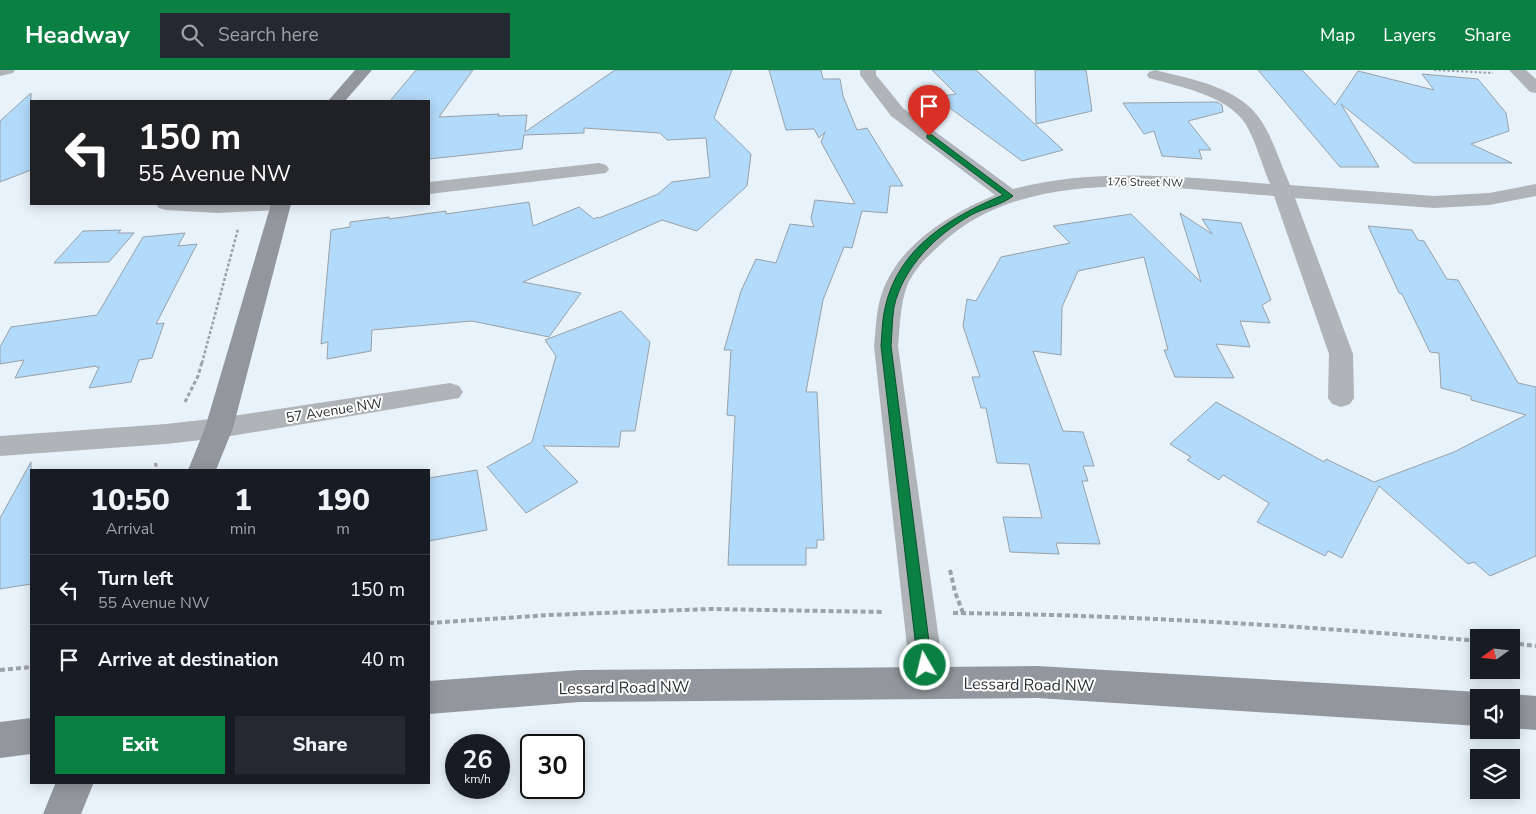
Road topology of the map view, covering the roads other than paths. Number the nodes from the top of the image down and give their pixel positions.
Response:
1 (0, 70) edge
2 (7, 70) edge
3 (364, 70) edge
4 (868, 70) edge
5 (1520, 73) edge
6 (1155, 75) dead end
7 (1536, 88) edge
8 (337, 100) edge
9 (599, 169) dead end
10 (430, 188) edge
11 (1282, 190) junction
12 (1536, 190) edge
13 (1009, 196) junction
14 (183, 205) edge
15 (257, 205) edge
16 (281, 205) edge
17 (450, 392) dead end
18 (1341, 398) dead end
19 (219, 428) junction
20 (0, 446) edge
21 (202, 469) edge
22 (928, 683) junction
23 (430, 698) edge
24 (1470, 708) edge
25 (1520, 711) edge
26 (1536, 712) edge
27 (30, 736) edge
28 (0, 740) edge
29 (74, 784) edge
30 (62, 814) edge

1 - 2 street
3 - 8 main road
4 - 13 street
5 - 7 street
6 - 11 street
9 - 10 street
11 - 12 street, 176 Street NW
11 - 13 street, 176 Street NW
11 - 18 street
13 - 22 street, 176 Street NW
14 - 15 street
16 - 19 main road
17 - 19 street, 57 Avenue NW
19 - 20 street, 57 Avenue NW
19 - 21 main road
22 - 23 main road, Lessard Road NW
22 - 24 main road, Lessard Road NW
25 - 26 main road
27 - 28 main road
29 - 30 main road

